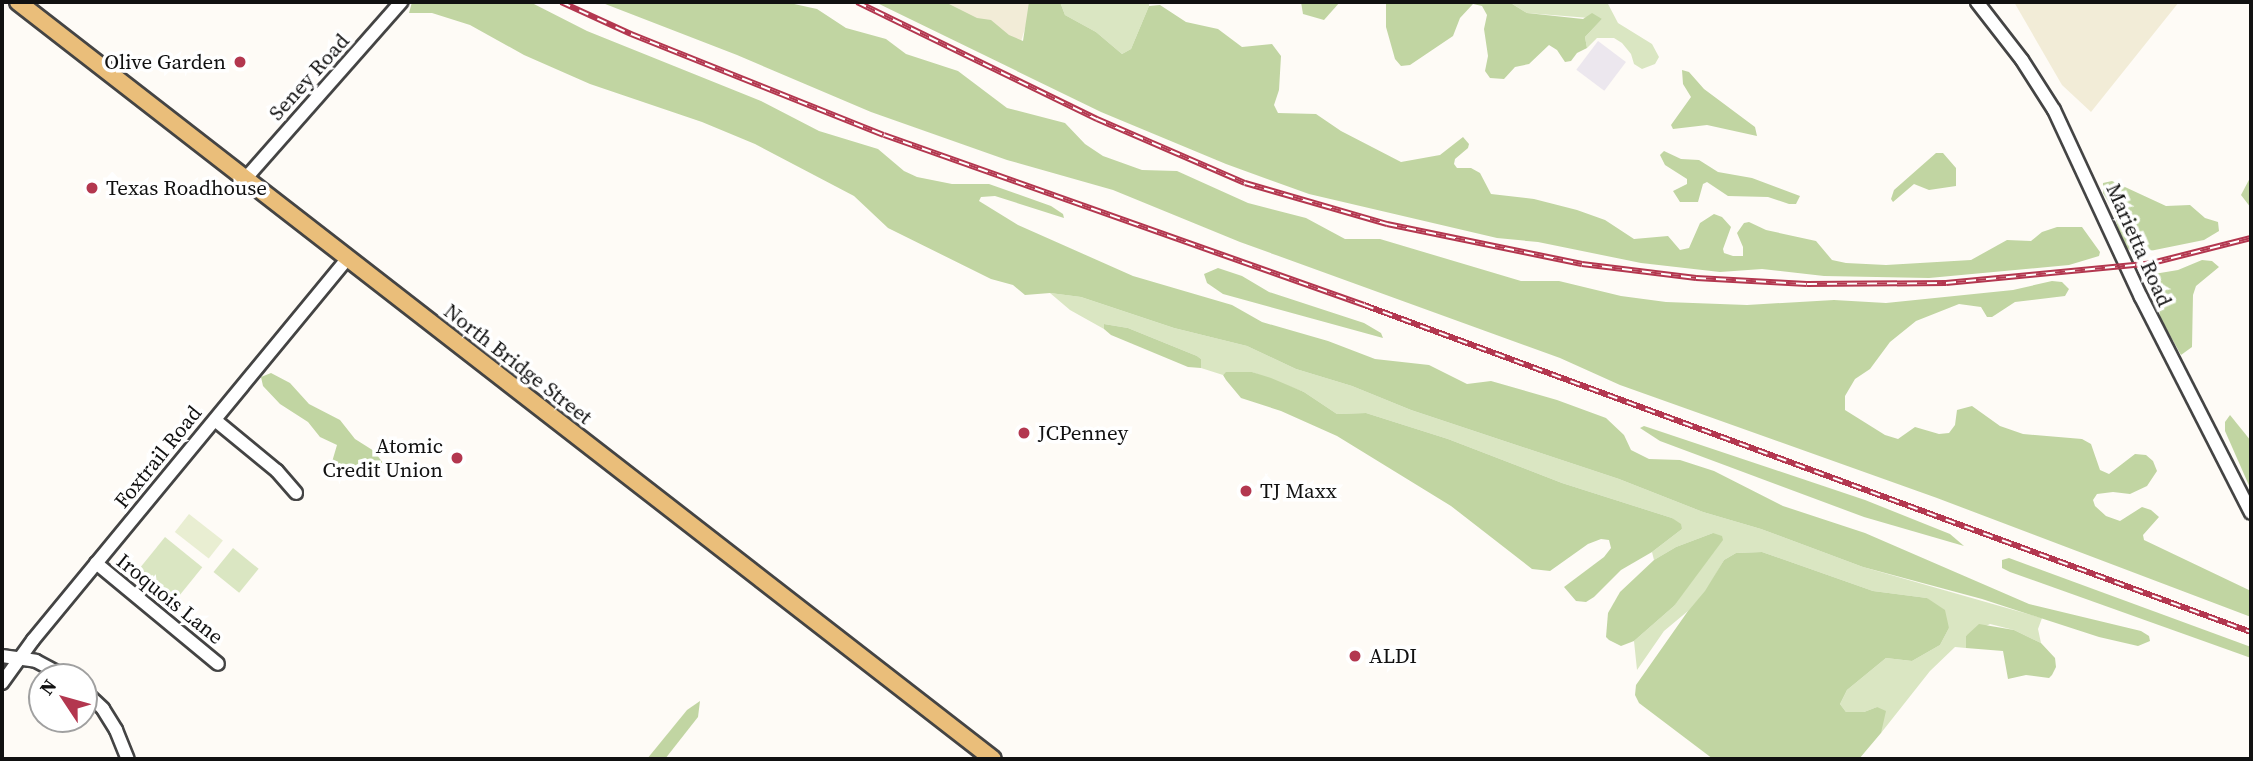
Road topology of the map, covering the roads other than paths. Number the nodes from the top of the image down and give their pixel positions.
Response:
1 (18, 2) edge
2 (401, 2) edge
3 (1977, 2) edge
4 (246, 178) junction
5 (348, 258) junction
6 (215, 420) junction
7 (296, 492) dead end
8 (2251, 513) edge
9 (96, 564) junction
10 (2, 656) edge
11 (20, 657) junction
12 (40, 663) edge
13 (218, 664) dead end
14 (2, 683) edge
15 (98, 704) edge
16 (128, 759) edge
17 (993, 759) edge

1 - 4 main road, North Bridge Street
2 - 4 street, Seney Road
3 - 8 street, Marietta Road
4 - 5 main road, North Bridge Street
5 - 6 street, Foxtrail Road
5 - 17 main road, North Bridge Street
6 - 7 street
6 - 9 street, Foxtrail Road
9 - 11 street, Foxtrail Road
9 - 13 street, Iroquois Lane
10 - 11 street
11 - 12 street
11 - 14 street, Foxtrail Road
15 - 16 street

